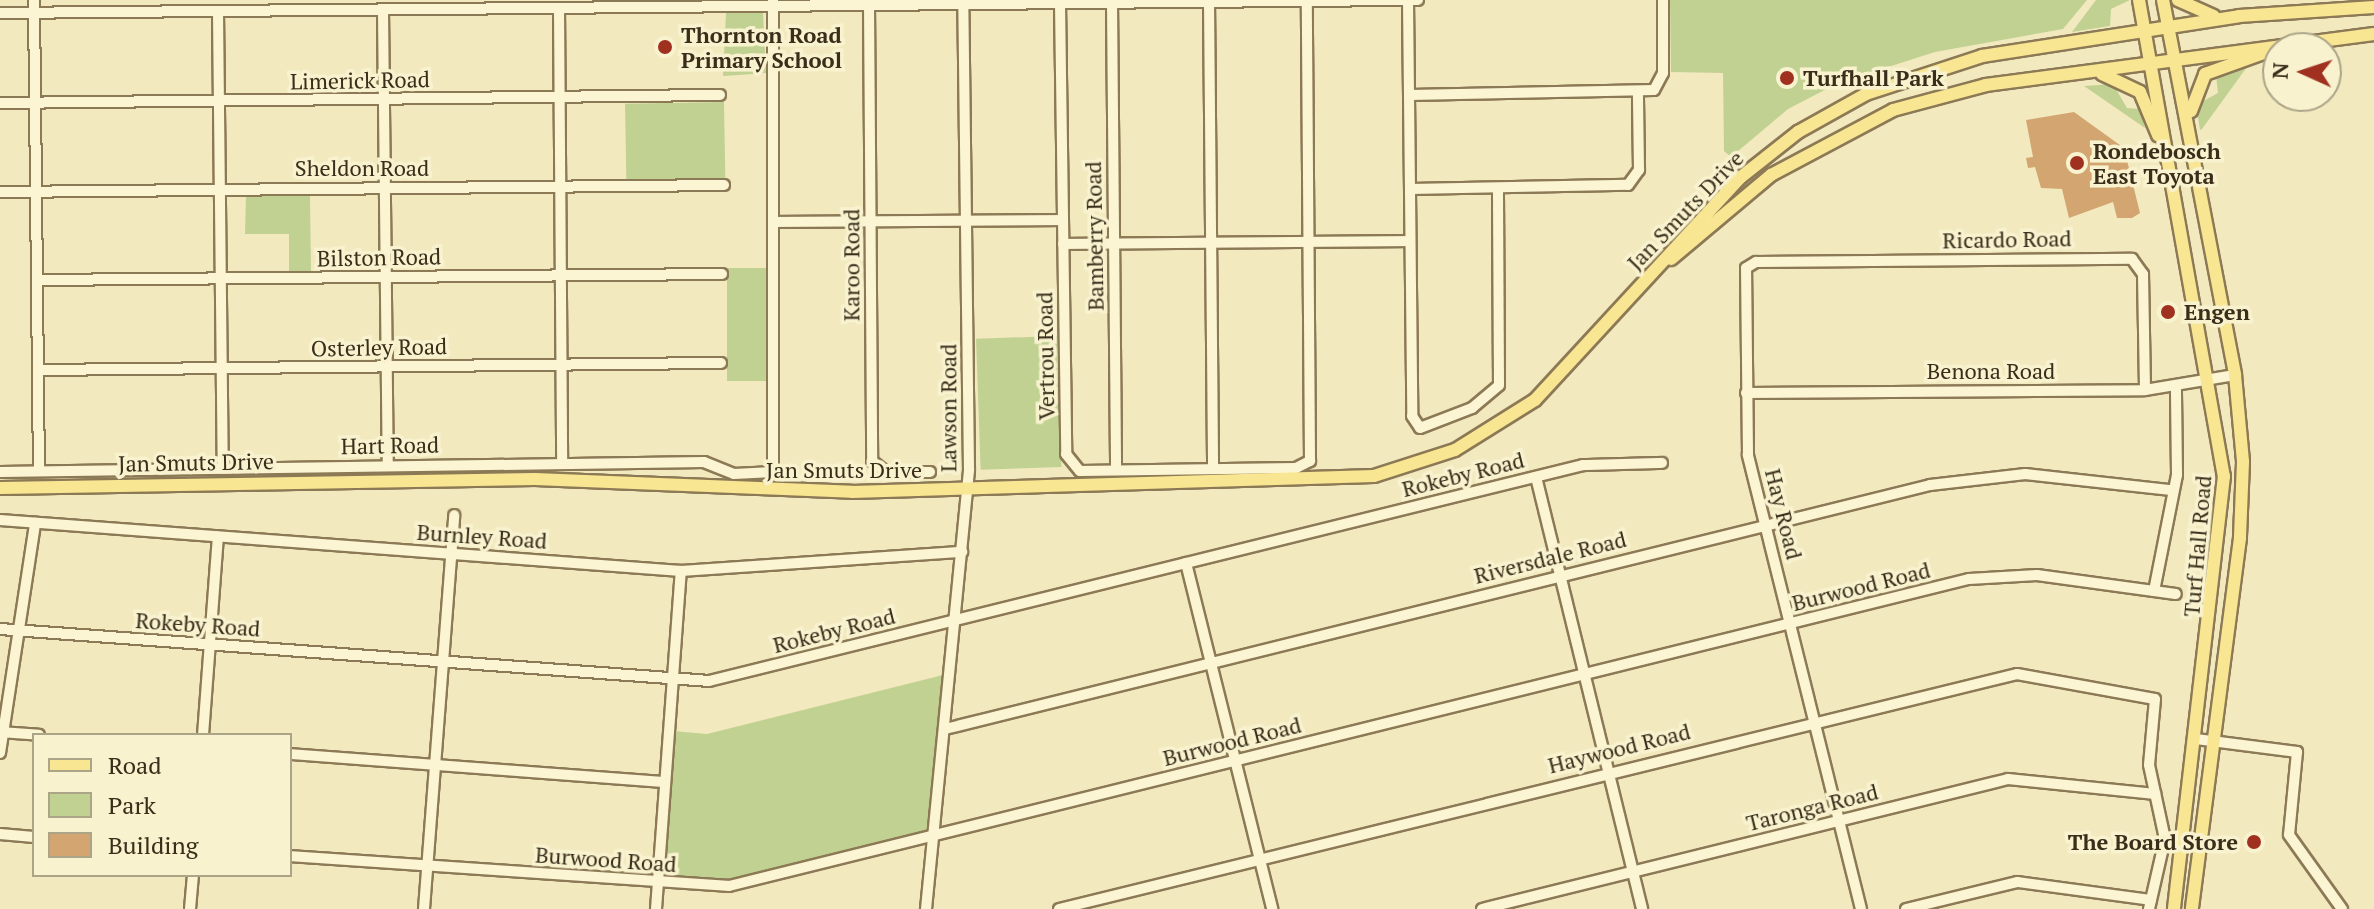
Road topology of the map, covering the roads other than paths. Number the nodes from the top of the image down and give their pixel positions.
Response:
1 (34, 0) edge
2 (1408, 0) edge
3 (1418, 0) edge
4 (1663, 0) edge
5 (2139, 0) edge
6 (2163, 0) edge
7 (2178, 0) edge
8 (963, 1) edge
9 (1209, 1) edge
10 (1307, 1) edge
11 (773, 2) edge
12 (1112, 2) junction
13 (647, 3) edge
14 (1060, 3) junction
15 (869, 4) junction
16 (2374, 7) edge
17 (559, 8) junction
18 (383, 10) junction
19 (34, 12) junction
20 (218, 12) junction
21 (0, 13) edge
22 (2225, 18) junction
23 (2169, 27) junction
24 (2144, 31) junction
25 (2374, 34) edge
26 (2342, 37) edge
27 (2262, 46) edge
28 (2262, 54) edge
29 (2176, 58) junction
30 (2149, 64) junction
31 (2092, 73) junction
32 (1638, 94) junction
33 (720, 95) dead end
34 (1410, 95) junction
35 (560, 98) junction
36 (384, 99) junction
37 (218, 101) junction
38 (0, 103) edge
39 (35, 103) junction
40 (2193, 146) junction
41 (2169, 164) junction
42 (724, 185) dead end
43 (560, 186) junction
44 (1498, 188) junction
45 (385, 189) junction
46 (1410, 189) junction
47 (219, 190) junction
48 (37, 191) junction
49 (0, 192) edge
50 (1063, 220) junction
51 (871, 221) junction
52 (966, 221) junction
53 (775, 222) junction
54 (1410, 241) junction
55 (1310, 242) junction
56 (1211, 243) junction
57 (1063, 244) junction
58 (1114, 244) junction
59 (1748, 264) joint
60 (722, 274) dead end
61 (561, 275) junction
62 (385, 277) junction
63 (221, 279) junction
64 (37, 280) junction
65 (1627, 303) junction
66 (721, 363) dead end
67 (562, 365) junction
68 (386, 366) junction
69 (222, 368) junction
70 (38, 370) junction
71 (2235, 375) junction
72 (2210, 382) junction
73 (2176, 388) junction
74 (2145, 390) junction
75 (1746, 393) junction
76 (562, 463) junction
77 (1662, 463) dead end
78 (388, 465) junction
79 (223, 467) junction
80 (39, 469) junction
81 (1213, 469) junction
82 (1116, 470) junction
83 (0, 472) edge
84 (930, 472) dead end
85 (1536, 477) junction
86 (0, 488) edge
87 (967, 489) junction
88 (2171, 490) junction
89 (454, 515) dead end
90 (0, 520) edge
91 (35, 523) junction
92 (1766, 524) junction
93 (218, 537) junction
94 (962, 552) junction
95 (450, 554) junction
96 (1186, 563) junction
97 (681, 571) junction
98 (1560, 575) junction
99 (2154, 591) junction
100 (2176, 594) dead end
101 (955, 621) junction
102 (1790, 624) junction
103 (0, 629) edge
104 (19, 631) junction
105 (210, 646) junction
106 (1211, 662) junction
107 (442, 663) junction
108 (1584, 675) junction
109 (672, 681) junction
110 (1814, 721) junction
111 (945, 729) junction
112 (2, 732) edge
113 (203, 733) edge
114 (32, 734) edge
115 (2196, 739) junction
116 (2212, 740) junction
117 (0, 753) edge
118 (292, 754) edge
119 (1235, 761) junction
120 (435, 765) junction
121 (1609, 771) junction
122 (665, 782) junction
123 (2155, 794) junction
124 (1839, 821) junction
125 (0, 834) edge
126 (935, 836) junction
127 (32, 837) edge
128 (292, 856) edge
129 (1259, 859) junction
130 (427, 866) junction
131 (1634, 872) junction
132 (193, 877) edge
133 (657, 883) junction
134 (2150, 904) edge
135 (2192, 904) edge
136 (190, 909) edge
137 (424, 909) edge
138 (656, 909) edge
139 (926, 909) edge
140 (1059, 909) edge
141 (1272, 909) edge
142 (1482, 909) edge
143 (1642, 909) edge
144 (1861, 909) edge
145 (1906, 909) edge
146 (2174, 909) edge
147 (2342, 909) edge

1 - 19 street
2 - 3 street
2 - 10 street
2 - 34 street
4 - 32 street
5 - 24 main road, Turf Hall Road
6 - 23 main road, Turf Hall Road
7 - 22 main road
8 - 14 street
8 - 15 street
8 - 52 street, Lawson Road
9 - 10 street
9 - 12 street
9 - 56 street
10 - 55 street
11 - 13 street
11 - 15 street
11 - 53 street
12 - 14 street
12 - 58 street, Bamberry Road
13 - 17 street
14 - 50 street, Vertrou Road
15 - 51 street, Karoo Road
16 - 22 main road, Jan Smuts Drive
17 - 18 street
17 - 35 street
18 - 20 street
18 - 36 street
19 - 20 street
19 - 21 street
19 - 39 street
20 - 37 street
22 - 23 main road, Jan Smuts Drive
23 - 24 main road, Jan Smuts Drive
23 - 29 main road, Turf Hall Road
24 - 30 main road, Turf Hall Road
24 - 65 main road, Jan Smuts Drive
25 - 26 main road, Jan Smuts Drive
27 - 29 main road, Jan Smuts Drive
28 - 40 main road
29 - 30 main road, Jan Smuts Drive
29 - 40 main road, Turf Hall Road
30 - 31 main road, Jan Smuts Drive
30 - 41 main road, Turf Hall Road
31 - 41 main road
31 - 65 main road, Jan Smuts Drive
32 - 34 street
32 - 44 street
33 - 35 street, Limerick Road
34 - 46 street
35 - 36 street, Limerick Road
35 - 43 street
36 - 37 street, Limerick Road
36 - 45 street
37 - 39 street, Limerick Road
37 - 47 street
38 - 39 street, Limerick Road
39 - 48 street
40 - 71 main road, Turf Hall Road
41 - 72 main road, Turf Hall Road
42 - 43 street, Sheldon Road
43 - 45 street, Sheldon Road
43 - 61 street
44 - 46 street
44 - 54 street
45 - 47 street, Sheldon Road
45 - 62 street
46 - 54 street
47 - 48 street, Sheldon Road
47 - 63 street
48 - 49 street, Sheldon Road
48 - 64 street
50 - 52 street
50 - 57 street, Vertrou Road
51 - 52 street
51 - 53 street
51 - 84 street, Karoo Road
52 - 87 street, Lawson Road
53 - 76 street, Hart Road
54 - 55 street
55 - 56 street
55 - 81 street, Vertrou Road
56 - 58 street
56 - 81 street
57 - 58 street
57 - 82 street, Vertrou Road
58 - 82 street, Bamberry Road
59 - 74 street, Ricardo Road
59 - 75 street, Hay Road
60 - 61 street, Bilston Road
61 - 62 street, Bilston Road
61 - 67 street
62 - 63 street, Bilston Road
62 - 68 street
63 - 64 street, Bilston Road
63 - 69 street
64 - 70 street
65 - 87 main road, Jan Smuts Drive
66 - 67 street, Osterley Road
67 - 68 street, Osterley Road
67 - 76 street
68 - 69 street, Osterley Road
68 - 78 street
69 - 70 street, Osterley Road
69 - 79 street
70 - 80 street
71 - 72 street, Benona Road
71 - 116 main road, Turf Hall Road
72 - 73 street, Benona Road
72 - 115 main road, Turf Hall Road
73 - 74 street, Benona Road
73 - 88 street
74 - 75 street, Benona Road
75 - 92 street, Hay Road
76 - 78 street, Hart Road
77 - 85 street, Rokeby Road
78 - 79 street, Hart Road
79 - 80 street, Hart Road
80 - 83 street, Hart Road
81 - 82 street, Vertrou Road
85 - 96 street, Rokeby Road
85 - 98 street
86 - 87 main road, Jan Smuts Drive
87 - 94 street, Lawson Road
88 - 92 street, Riversdale Road
88 - 99 street
89 - 95 street
90 - 91 street, Burnley Road
91 - 93 street, Burnley Road
91 - 104 street
92 - 98 street, Riversdale Road
92 - 102 street, Hay Road
93 - 95 street, Burnley Road
93 - 105 street
94 - 97 street, Burnley Road
94 - 101 street, Lawson Road
95 - 97 street, Burnley Road
95 - 107 street
96 - 101 street, Rokeby Road
96 - 106 street
97 - 109 street
98 - 106 street, Riversdale Road
98 - 108 street
99 - 100 street, Burwood Road
99 - 102 street, Burwood Road
101 - 109 street, Rokeby Road
101 - 111 street, Lawson Road
102 - 108 street, Burwood Road
102 - 110 street, Hay Road
103 - 104 street, Rokeby Road
104 - 105 street, Rokeby Road
104 - 112 street
105 - 107 street, Rokeby Road
105 - 113 street
106 - 111 street, Riversdale Road
106 - 119 street
107 - 109 street, Rokeby Road
107 - 120 street
108 - 119 street, Burwood Road
108 - 121 street
109 - 122 street
110 - 121 street, Haywood Road
110 - 123 street, Haywood Road
110 - 124 street, Hay Road
111 - 126 street, Lawson Road
112 - 114 street
112 - 117 street
115 - 116 street
115 - 146 main road, Turf Hall Road
116 - 135 main road, Turf Hall Road
116 - 147 street
118 - 120 street
119 - 126 street, Burwood Road
119 - 129 street
120 - 122 street
120 - 130 street
121 - 129 street, Haywood Road
121 - 131 street
122 - 133 street
123 - 124 street, Taronga Road
123 - 134 street
124 - 131 street, Taronga Road
124 - 144 street, Hay Road
125 - 127 street
126 - 133 street, Burwood Road
126 - 139 street, Lawson Road
128 - 130 street, Burwood Road
129 - 140 street, Haywood Road
129 - 141 street
130 - 133 street, Burwood Road
130 - 137 street
131 - 142 street, Taronga Road
131 - 143 street
132 - 136 street
133 - 138 street
134 - 145 street

